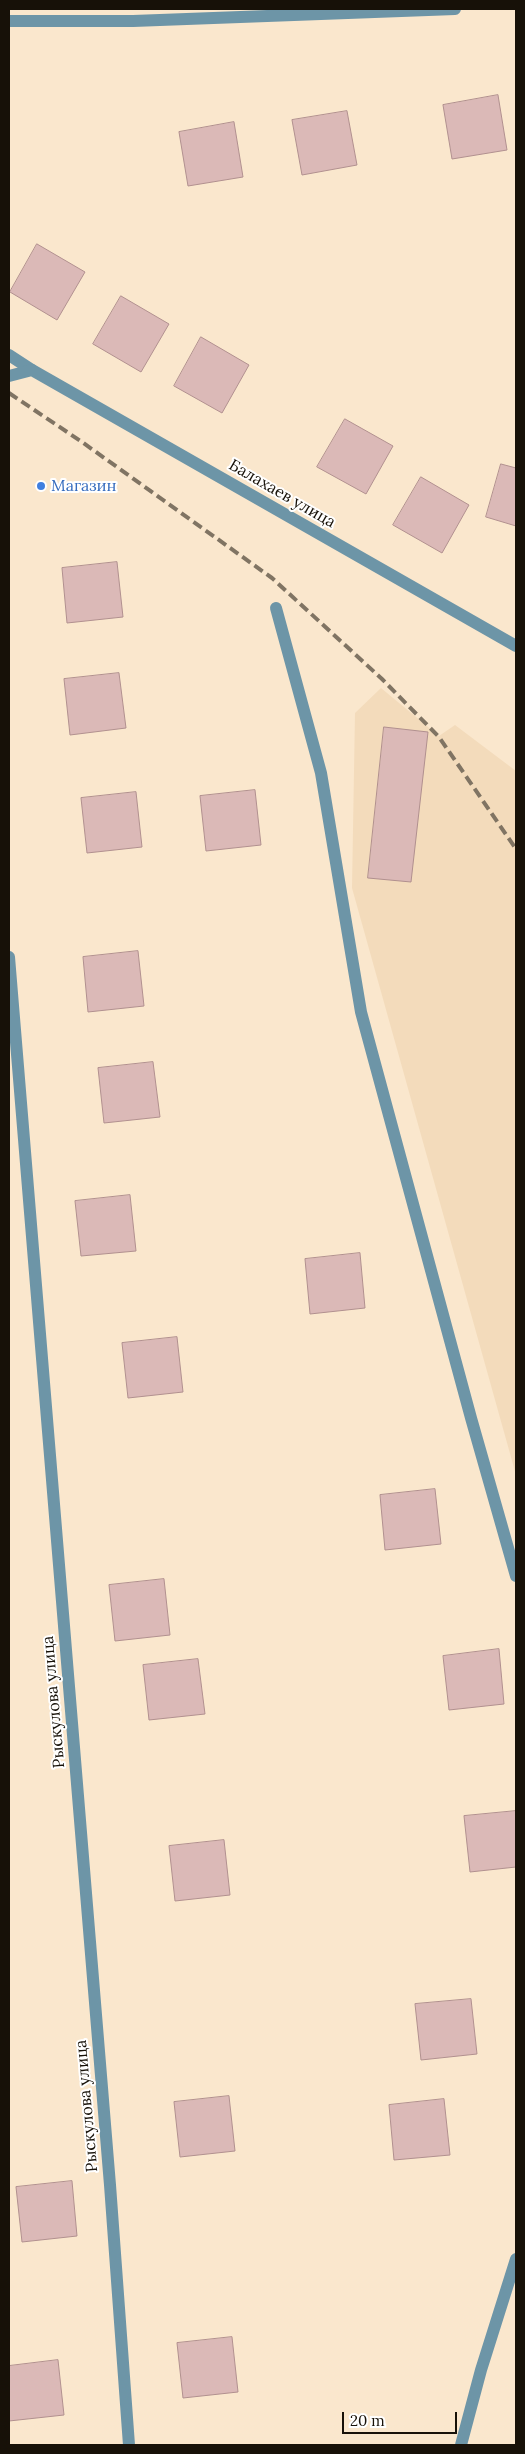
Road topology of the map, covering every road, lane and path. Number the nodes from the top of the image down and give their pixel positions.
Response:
1 (455, 9) edge
2 (9, 21) edge
3 (9, 355) edge
4 (32, 370) junction
5 (9, 376) edge
6 (276, 608) dead end
7 (516, 646) edge
8 (9, 957) edge
9 (516, 1576) edge
10 (516, 2259) edge
11 (128, 2445) edge
12 (461, 2445) edge

1 - 2 street
3 - 4 street, Балахаев улица
4 - 5 street
4 - 7 street, Балахаев улица
6 - 9 street
8 - 11 street, Рыскулова улица
10 - 12 street

